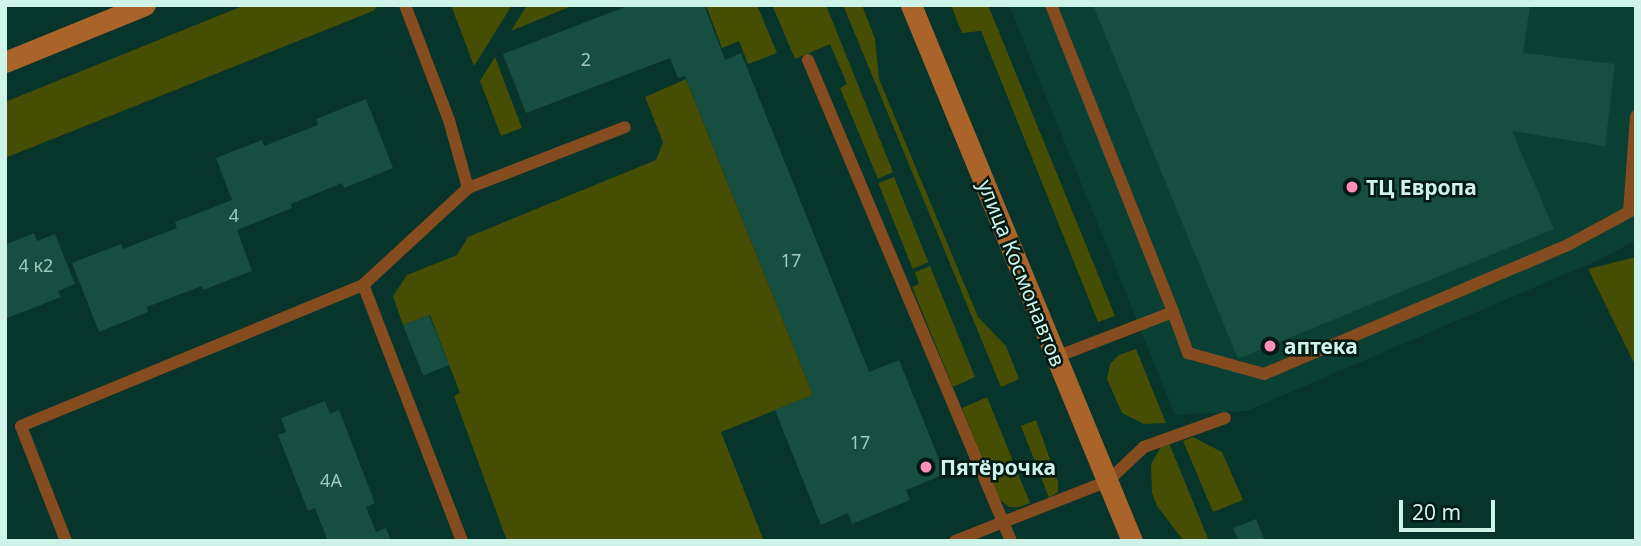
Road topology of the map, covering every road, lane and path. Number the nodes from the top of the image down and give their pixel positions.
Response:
1 (145, 5) edge
2 (405, 5) edge
3 (911, 5) edge
4 (1051, 5) edge
5 (808, 60) dead end
6 (5, 62) edge
7 (1636, 116) edge
8 (625, 127) dead end
9 (468, 188) junction
10 (363, 285) junction
11 (1172, 312) junction
12 (1056, 357) junction
13 (1225, 418) dead end
14 (1108, 481) junction
15 (1003, 523) junction
16 (66, 541) edge
17 (462, 541) edge
18 (955, 541) edge
19 (1011, 541) edge
20 (1132, 541) edge

1 - 6 main road
2 - 9 lane
3 - 12 main road, улица Космонавтов
4 - 11 lane
5 - 15 lane
7 - 11 lane
8 - 9 lane
9 - 10 lane
10 - 16 lane
10 - 17 lane
11 - 12 lane
12 - 14 main road, улица Космонавтов
13 - 14 lane
14 - 15 lane
14 - 20 main road, улица Космонавтов
15 - 18 lane
15 - 19 lane

